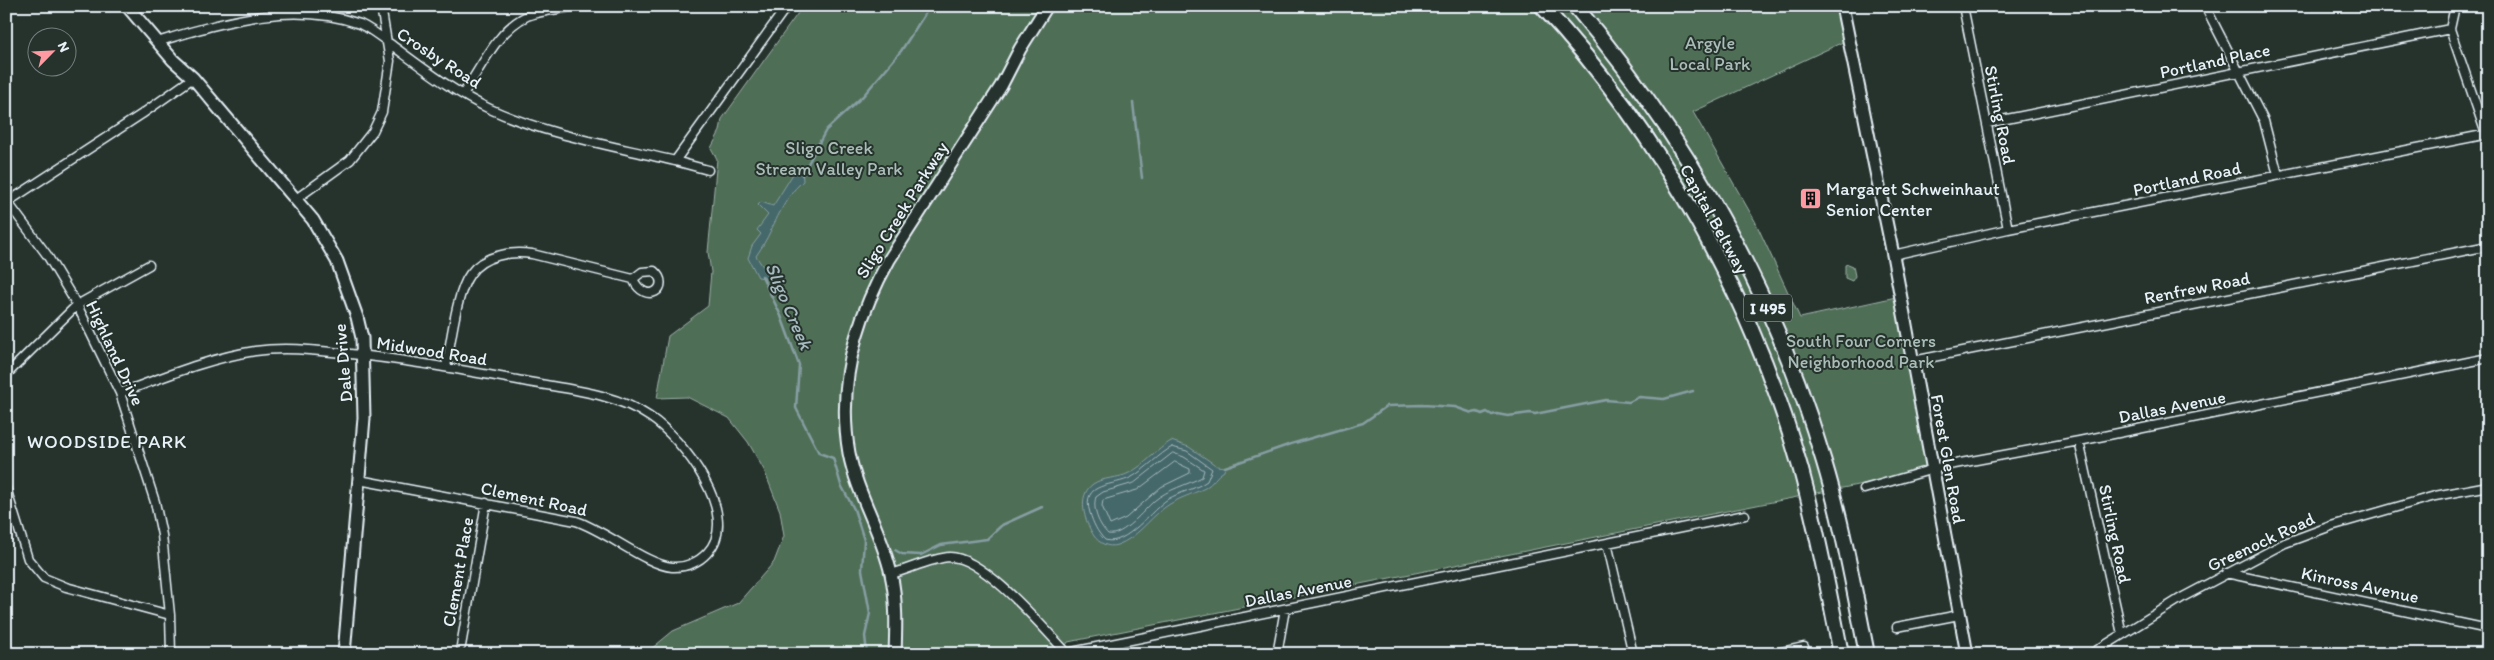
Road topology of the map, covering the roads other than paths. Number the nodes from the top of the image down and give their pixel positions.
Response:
1 (127, 6) edge
2 (381, 6) edge
3 (577, 6) edge
4 (787, 6) edge
5 (1047, 6) edge
6 (1542, 6) edge
7 (1575, 6) edge
8 (1842, 6) edge
9 (1963, 6) edge
10 (2205, 6) edge
11 (2455, 6) edge
12 (259, 10) edge
13 (2450, 29) junction
14 (157, 42) junction
15 (387, 42) junction
16 (2237, 72) junction
17 (193, 78) junction
18 (464, 94) junction
19 (1987, 123) junction
20 (2487, 134) edge
21 (676, 161) junction
22 (708, 170) dead end
23 (2278, 175) junction
24 (296, 199) junction
25 (7, 202) edge
26 (2008, 229) junction
27 (2488, 246) edge
28 (1893, 255) junction
29 (150, 264) dead end
30 (634, 279) dead end
31 (77, 305) junction
32 (363, 355) junction
33 (2488, 358) edge
34 (1913, 361) junction
35 (446, 367) junction
36 (6, 375) edge
37 (120, 393) junction
38 (650, 416) joint
39 (2079, 441) junction
40 (1933, 471) junction
41 (359, 480) junction
42 (2488, 486) edge
43 (6, 488) edge
44 (1864, 490) dead end
45 (486, 503) junction
46 (1745, 514) dead end
47 (1607, 543) junction
48 (2226, 573) junction
49 (891, 574) junction
50 (1285, 609) junction
51 (170, 615) junction
52 (1959, 615) junction
53 (1897, 627) dead end
54 (2488, 629) edge
55 (2122, 634) junction
56 (461, 646) dead end
57 (1804, 647) dead end
58 (1068, 653) edge
59 (171, 654) edge
60 (344, 654) edge
61 (895, 654) edge
62 (1278, 654) edge
63 (1633, 654) edge
64 (1772, 654) edge
65 (1841, 654) edge
66 (1867, 654) edge
67 (1967, 654) edge
68 (2091, 654) edge

1 - 14 street, Dale Drive
2 - 15 street
3 - 18 street
4 - 21 street
5 - 49 street, Sligo Creek Parkway
6 - 65 highway, Capital Beltway / I 495
7 - 66 highway, Capital Beltway / I 495
8 - 28 street, Forest Glen Road
9 - 19 street, Stirling Road
10 - 16 street
11 - 13 street
12 - 14 street, Crosby Road
12 - 15 street, Crosby Road
13 - 16 street, Portland Place
13 - 20 street
14 - 17 street, Dale Drive
15 - 18 street, Crosby Road
15 - 24 street
16 - 19 street, Portland Place
16 - 23 street
17 - 24 street, Dale Drive
17 - 25 street
18 - 21 street, Crosby Road
19 - 26 street, Stirling Road
20 - 23 street, Portland Road
21 - 22 street, Crosby Road
23 - 26 street, Portland Road
24 - 32 street, Dale Drive
25 - 31 street, Highland Drive
26 - 28 street, Portland Road
27 - 34 street, Renfrew Road
28 - 34 street, Forest Glen Road
29 - 31 street
30 - 35 street
31 - 36 street
31 - 37 street, Highland Drive
32 - 35 street, Midwood Road
32 - 37 street, Midwood Road
32 - 41 street, Dale Drive
33 - 39 street, Dallas Avenue
34 - 40 street, Forest Glen Road
35 - 38 street, Midwood Road
37 - 51 street, Highland Drive
38 - 45 street, Clement Road
39 - 40 street, Dallas Avenue
39 - 55 street, Stirling Road
40 - 44 street, Dallas Avenue
40 - 52 street, Forest Glen Road
41 - 45 street, Clement Road
41 - 60 street, Dale Drive
42 - 48 street, Greenock Road
43 - 51 street
45 - 56 street, Clement Place
46 - 47 street, Dallas Avenue
47 - 50 street, Dallas Avenue
47 - 63 street
48 - 54 street, Kinross Avenue
48 - 55 street, Greenock Road
49 - 58 street, Dallas Avenue
49 - 61 street, Sligo Creek Parkway
50 - 58 street, Dallas Avenue
50 - 62 street
51 - 59 street, Highland Drive
52 - 53 street
52 - 67 street, Forest Glen Road
55 - 68 street, Greenock Road
57 - 64 street

